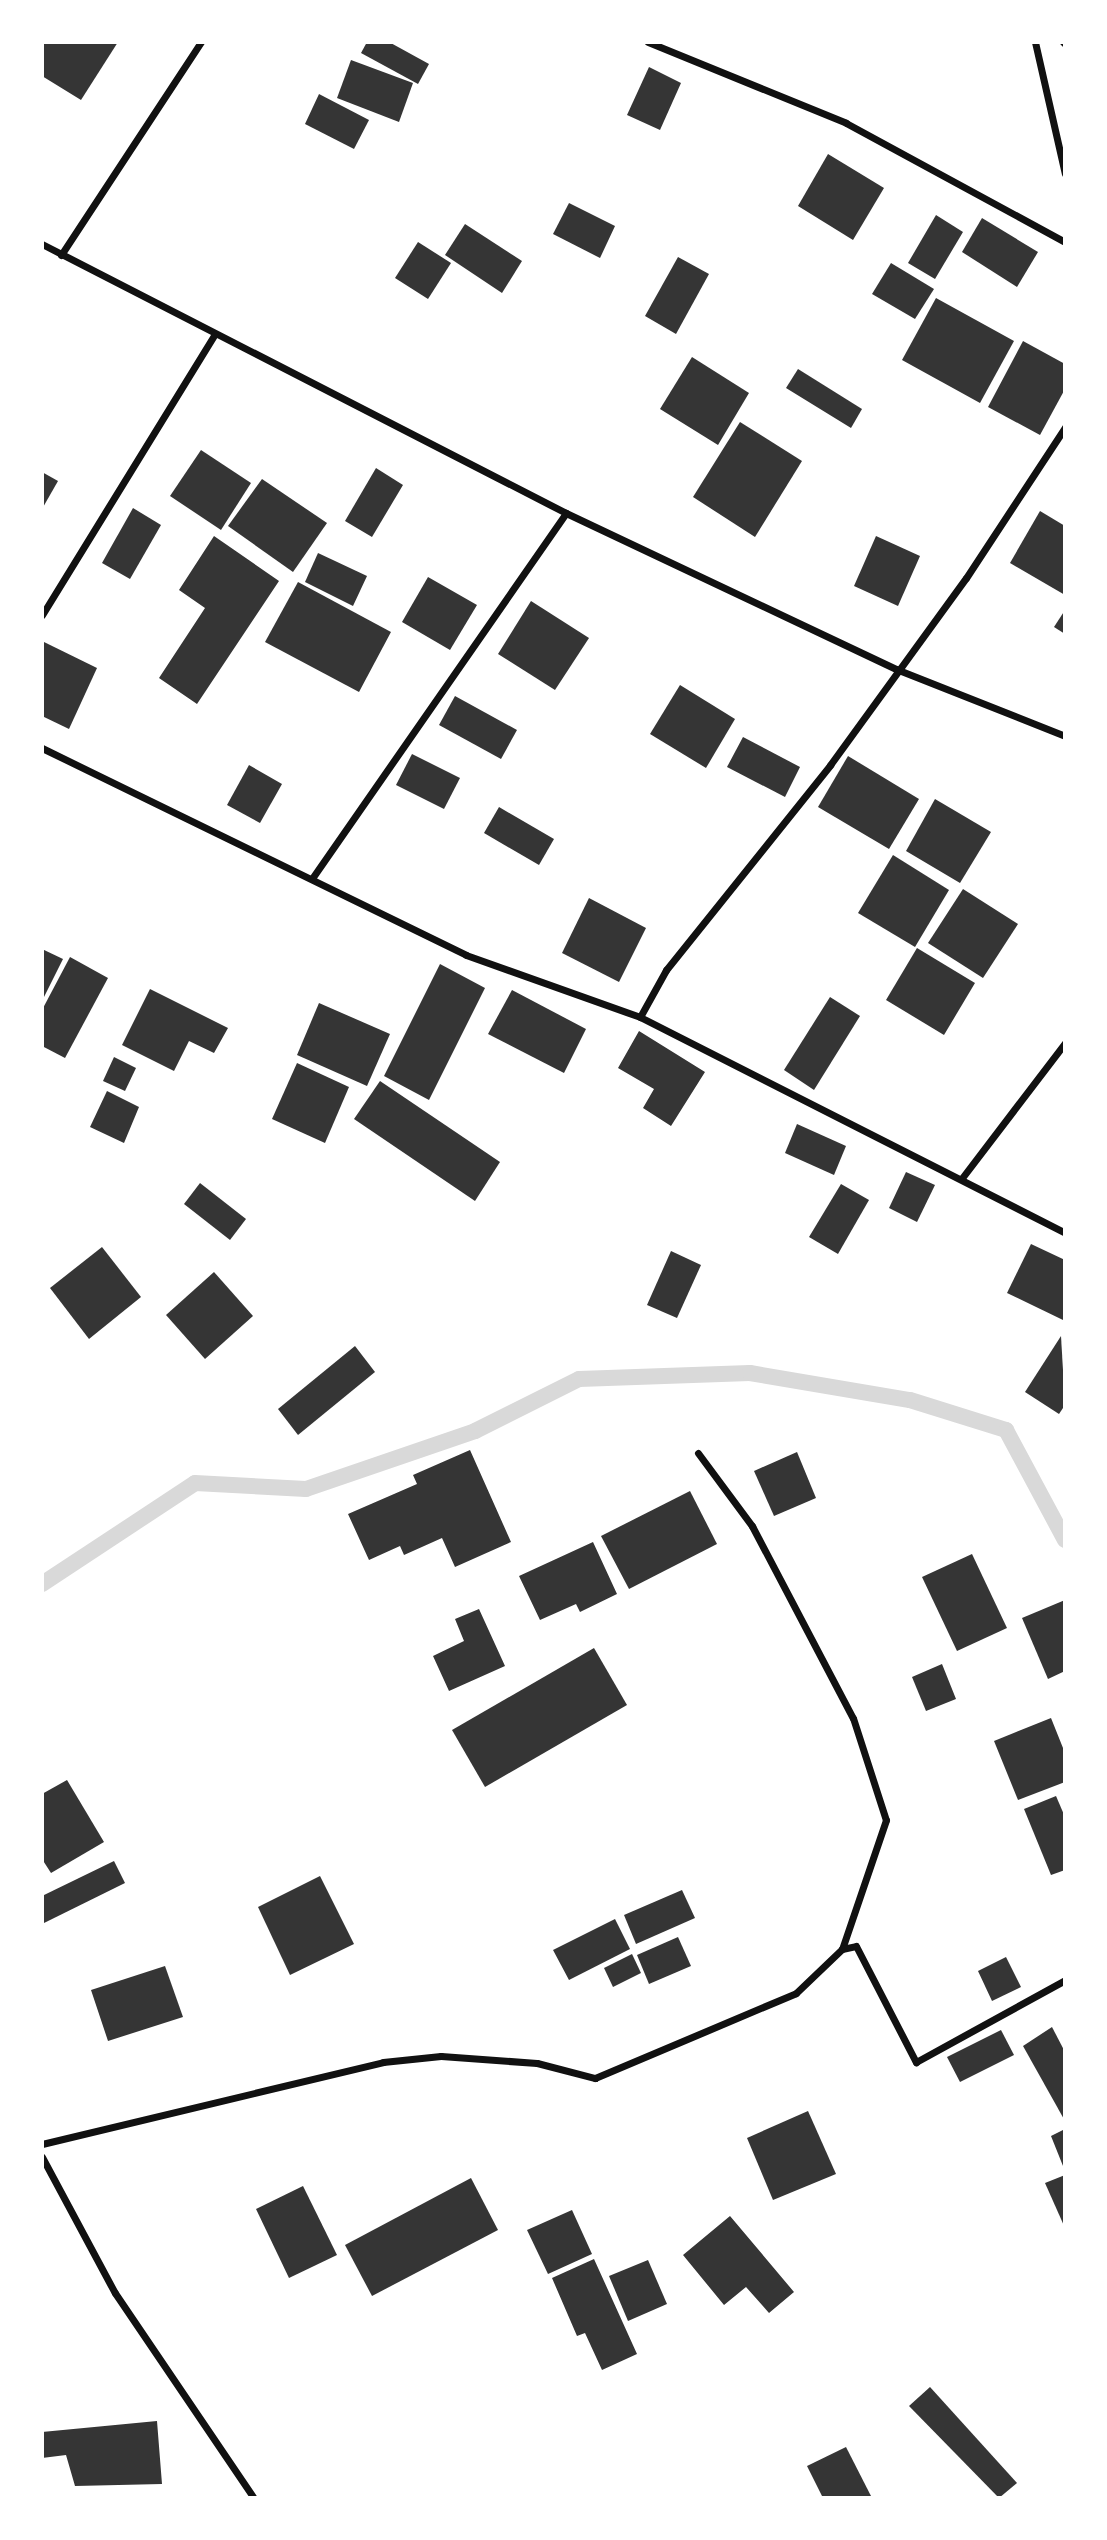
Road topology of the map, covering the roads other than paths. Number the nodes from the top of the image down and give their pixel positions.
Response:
1 (201, 42) edge
2 (648, 42) edge
3 (1035, 42) edge
4 (1065, 174) edge
5 (1065, 242) edge
6 (42, 244) edge
7 (61, 255) junction
8 (214, 335) junction
9 (1065, 427) edge
10 (566, 513) junction
11 (42, 615) edge
12 (895, 670) junction
13 (1065, 736) edge
14 (42, 748) edge
15 (313, 877) junction
16 (640, 1017) junction
17 (1065, 1043) edge
18 (962, 1178) junction
19 (1065, 1233) edge
20 (698, 1453) dead end
21 (842, 1949) junction
22 (1065, 1980) edge
23 (42, 2144) edge
24 (42, 2157) edge
25 (254, 2498) edge

1 - 7 street
2 - 5 street
3 - 4 street
6 - 7 street
7 - 8 street
8 - 10 street
8 - 11 street
9 - 12 street
10 - 12 street
10 - 15 street
12 - 13 street
12 - 16 street
14 - 15 street
15 - 16 street
16 - 18 street
17 - 18 street
18 - 19 street
20 - 21 street
21 - 22 street
21 - 23 street
24 - 25 street

